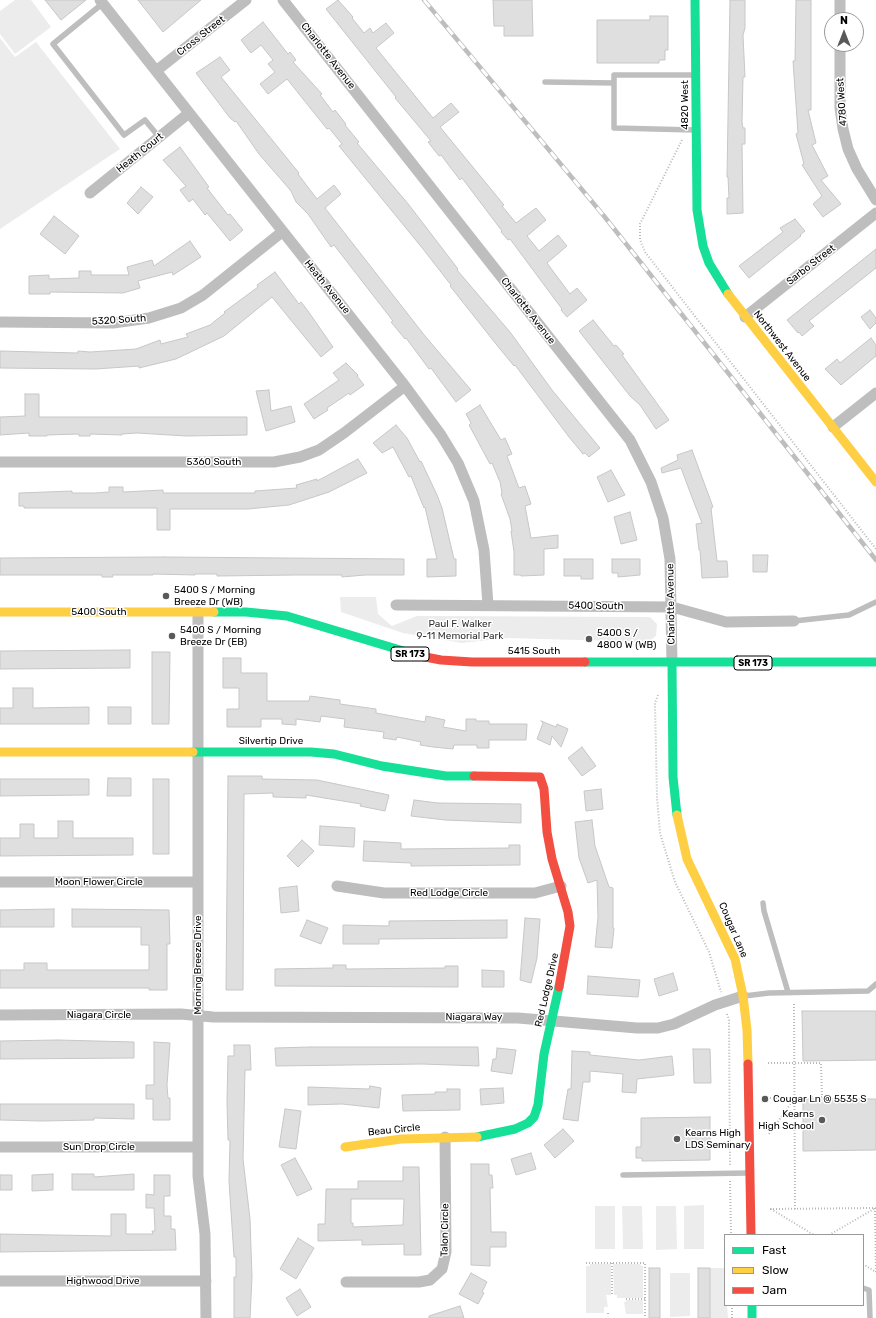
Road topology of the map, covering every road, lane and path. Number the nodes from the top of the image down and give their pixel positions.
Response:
1 (246, 0) edge
2 (283, 0) edge
3 (695, 0) edge
4 (840, 0) edge
5 (101, 2) edge
6 (840, 12) edge
7 (840, 52) edge
8 (156, 71) junction
9 (696, 75) junction
10 (545, 82) dead end
11 (614, 83) junction
12 (189, 113) junction
13 (683, 129) junction
14 (696, 130) junction
15 (159, 137) junction
16 (90, 193) dead end
17 (876, 200) edge
18 (696, 210) joint
19 (876, 213) edge
20 (282, 232) junction
21 (745, 317) junction
22 (0, 322) edge
23 (405, 386) junction
24 (876, 393) edge
25 (833, 427) junction
26 (0, 462) edge
27 (876, 482) edge
28 (876, 548) edge
29 (876, 602) edge
30 (396, 605) dead end
31 (488, 605) junction
32 (672, 607) junction
33 (0, 612) edge
34 (198, 612) junction
35 (794, 620) joint
36 (876, 662) edge
37 (672, 663) junction
38 (197, 751) junction
39 (0, 752) edge
40 (540, 777) joint
41 (0, 882) edge
42 (198, 882) junction
43 (337, 886) dead end
44 (561, 886) junction
45 (764, 903) dead end
46 (876, 984) edge
47 (788, 992) junction
48 (743, 996) junction
49 (794, 1004) dead end
50 (0, 1015) edge
51 (198, 1016) junction
52 (550, 1020) junction
53 (729, 1020) dead end
54 (768, 1063) dead end
55 (794, 1063) junction
56 (769, 1098) dead end
57 (794, 1098) junction
58 (769, 1134) dead end
59 (445, 1138) junction
60 (198, 1147) junction
61 (345, 1147) dead end
62 (0, 1148) edge
63 (730, 1173) junction
64 (750, 1173) junction
65 (623, 1175) dead end
66 (874, 1208) junction
67 (795, 1209) junction
68 (731, 1234) edge
69 (750, 1234) edge
70 (812, 1234) edge
71 (831, 1234) edge
72 (586, 1263) dead end
73 (612, 1263) junction
74 (864, 1265) edge
75 (0, 1281) edge
76 (206, 1281) junction
77 (346, 1282) dead end
78 (864, 1288) edge
79 (612, 1295) dead end
80 (626, 1299) dead end
81 (645, 1299) junction
82 (732, 1306) edge
83 (752, 1306) edge
84 (206, 1318) edge
85 (644, 1318) edge
86 (732, 1318) edge
87 (752, 1318) edge
88 (870, 1318) edge

1 - 8 street, Cross Street
2 - 32 street, Charlotte Avenue
3 - 9 street, 4820 West
4 - 6 street
5 - 8 street, Heath Avenue
5 - 15 lane
7 - 17 street, 4780 West
8 - 12 street, Heath Avenue
9 - 11 lane
9 - 14 street, 4820 West
10 - 11 lane
11 - 13 lane
12 - 15 street, Heath Court
12 - 20 street, Heath Avenue
13 - 14 lane
13 - 28 path
14 - 18 street, 4820 West
15 - 16 street, Heath Court
18 - 21 street, Northwest Avenue
19 - 21 street, Sarbo Street
20 - 22 street, 5320 South
20 - 23 street, Heath Avenue
21 - 25 street, Northwest Avenue
23 - 26 street, 5360 South
23 - 31 street, Heath Avenue
24 - 25 street
25 - 27 street, Northwest Avenue
29 - 35 lane
30 - 31 street, 5400 South
31 - 32 street, 5400 South
32 - 35 street, 5400 South
32 - 37 street, Charlotte Avenue
33 - 34 street, 5400 South / SR 173
34 - 37 street, 5415 South / SR 173
34 - 38 street, Morning Breeze Drive
36 - 37 street, 5415 South / SR 173
37 - 48 street, Cougar Lane
38 - 39 street, Silvertip Drive
38 - 40 street, Silvertip Drive
38 - 42 street, Morning Breeze Drive
40 - 44 street, Red Lodge Drive
41 - 42 street, Moon Flower Circle
42 - 51 street, Morning Breeze Drive
43 - 44 street, Red Lodge Circle
44 - 52 street, Red Lodge Drive
45 - 47 lane
46 - 47 lane
47 - 48 lane
48 - 52 street, Niagara Way
48 - 64 street, Cougar Lane
49 - 55 path
50 - 51 street, Niagara Circle
51 - 52 street, Niagara Way
51 - 60 street, Morning Breeze Drive
52 - 59 street, Red Lodge Drive
53 - 63 path
54 - 55 path
55 - 57 path
55 - 57 path
56 - 57 path
57 - 58 path
57 - 67 path
59 - 61 street, Beau Circle
59 - 77 street, Talon Circle
60 - 62 street, Sun Drop Circle
60 - 76 street, Morning Breeze Drive
63 - 64 lane
63 - 65 lane
63 - 68 path
64 - 69 street, Cougar Lane
66 - 67 path
66 - 71 path
66 - 74 path
67 - 70 path
72 - 73 path
73 - 79 path
73 - 81 path
75 - 76 street, Highwood Drive
76 - 84 street, Morning Breeze Drive
78 - 88 lane
80 - 81 path
81 - 85 path
82 - 86 path
83 - 87 street

